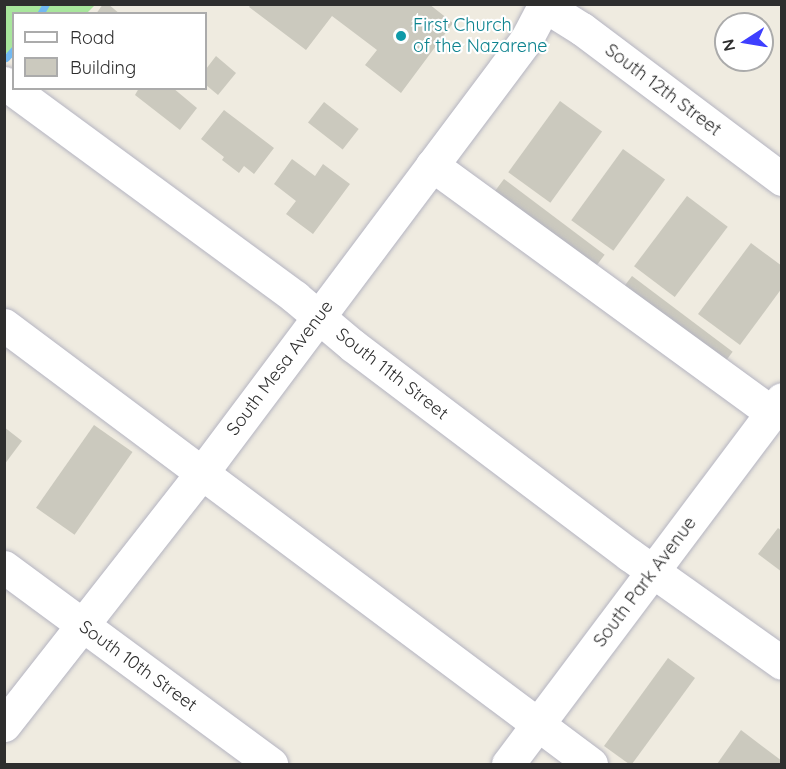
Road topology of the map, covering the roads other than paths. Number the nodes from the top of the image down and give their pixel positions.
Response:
1 (544, 5) edge
2 (13, 90) edge
3 (432, 165) junction
4 (782, 179) edge
5 (319, 316) junction
6 (4, 325) edge
7 (776, 406) edge
8 (201, 474) junction
9 (4, 567) edge
10 (653, 571) junction
11 (81, 624) junction
12 (782, 663) edge
13 (538, 724) junction
14 (4, 725) edge
15 (271, 765) edge
16 (507, 765) edge
17 (591, 765) edge

1 - 3 street, South Mesa Avenue
1 - 4 street, South 12th Street
2 - 5 street, South 11th Street
3 - 5 street, South Mesa Avenue
3 - 7 street
5 - 8 street, South Mesa Avenue
5 - 10 street, South 11th Street
6 - 8 street
7 - 10 street, South Park Avenue
8 - 11 street, South Mesa Avenue
8 - 13 street
9 - 11 street, South 10th Street
10 - 12 street, South 11th Street
10 - 13 street, South Park Avenue
11 - 14 street, South Mesa Avenue
11 - 15 street, South 10th Street
13 - 16 street, South Park Avenue
13 - 17 street

